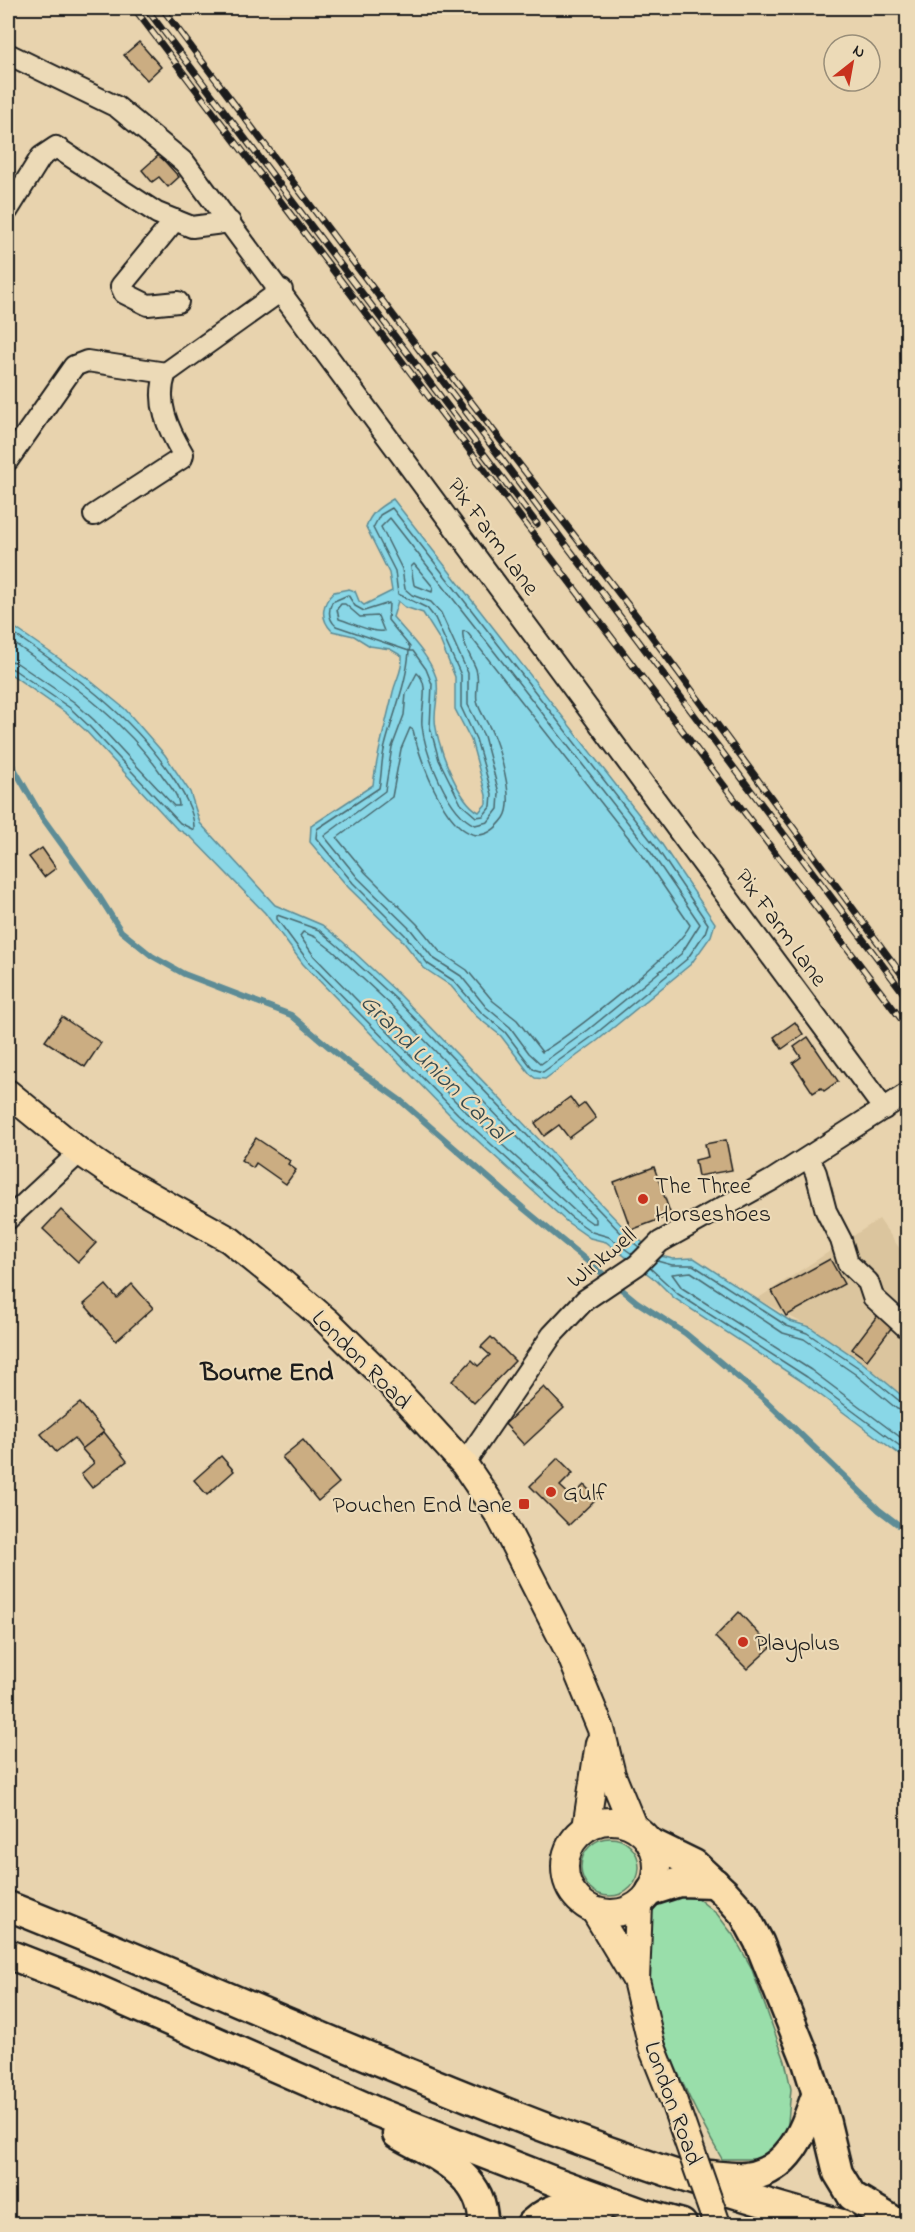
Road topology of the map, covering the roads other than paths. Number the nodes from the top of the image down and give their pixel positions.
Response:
1 (8, 54) edge
2 (8, 210) edge
3 (175, 220) junction
4 (230, 222) junction
5 (282, 290) junction
6 (178, 302) dead end
7 (166, 373) junction
8 (8, 460) edge
9 (94, 515) dead end
10 (8, 1093) edge
11 (908, 1093) edge
12 (884, 1109) junction
13 (80, 1152) junction
14 (809, 1157) junction
15 (8, 1219) edge
16 (908, 1329) edge
17 (464, 1464) junction
18 (600, 1729) junction
19 (586, 1828) junction
20 (642, 1835) junction
21 (716, 1883) junction
22 (645, 1898) junction
23 (8, 1906) edge
24 (594, 1910) junction
25 (8, 1954) edge
26 (636, 1980) junction
27 (284, 2072) junction
28 (817, 2093) junction
29 (669, 2173) junction
30 (642, 2213) junction
31 (483, 2224) edge
32 (531, 2224) edge
33 (682, 2224) edge
34 (717, 2224) edge
35 (842, 2224) edge
36 (899, 2224) edge

1 - 4 street, Pix Farm Lane
2 - 3 street
3 - 4 street
3 - 6 street
4 - 5 street, Pix Farm Lane
5 - 7 street
5 - 12 street, Pix Farm Lane
7 - 8 street
7 - 9 street
10 - 13 main road, London Road
11 - 12 street
12 - 14 street, Winkwell
13 - 15 street
13 - 17 main road, London Road
14 - 16 street
14 - 17 street, Winkwell
17 - 18 main road, London Road
18 - 19 main road
18 - 20 main road, London Road
19 - 20 main road
19 - 24 main road
20 - 21 highway
20 - 22 main road
21 - 22 highway
21 - 28 highway
22 - 24 main road
22 - 26 main road, London Road
23 - 29 highway
24 - 26 main road, London Road
25 - 27 highway
26 - 34 main road, London Road, bridge
27 - 30 highway
27 - 31 highway
28 - 29 highway
28 - 36 highway
29 - 35 highway
30 - 32 highway
30 - 33 highway

